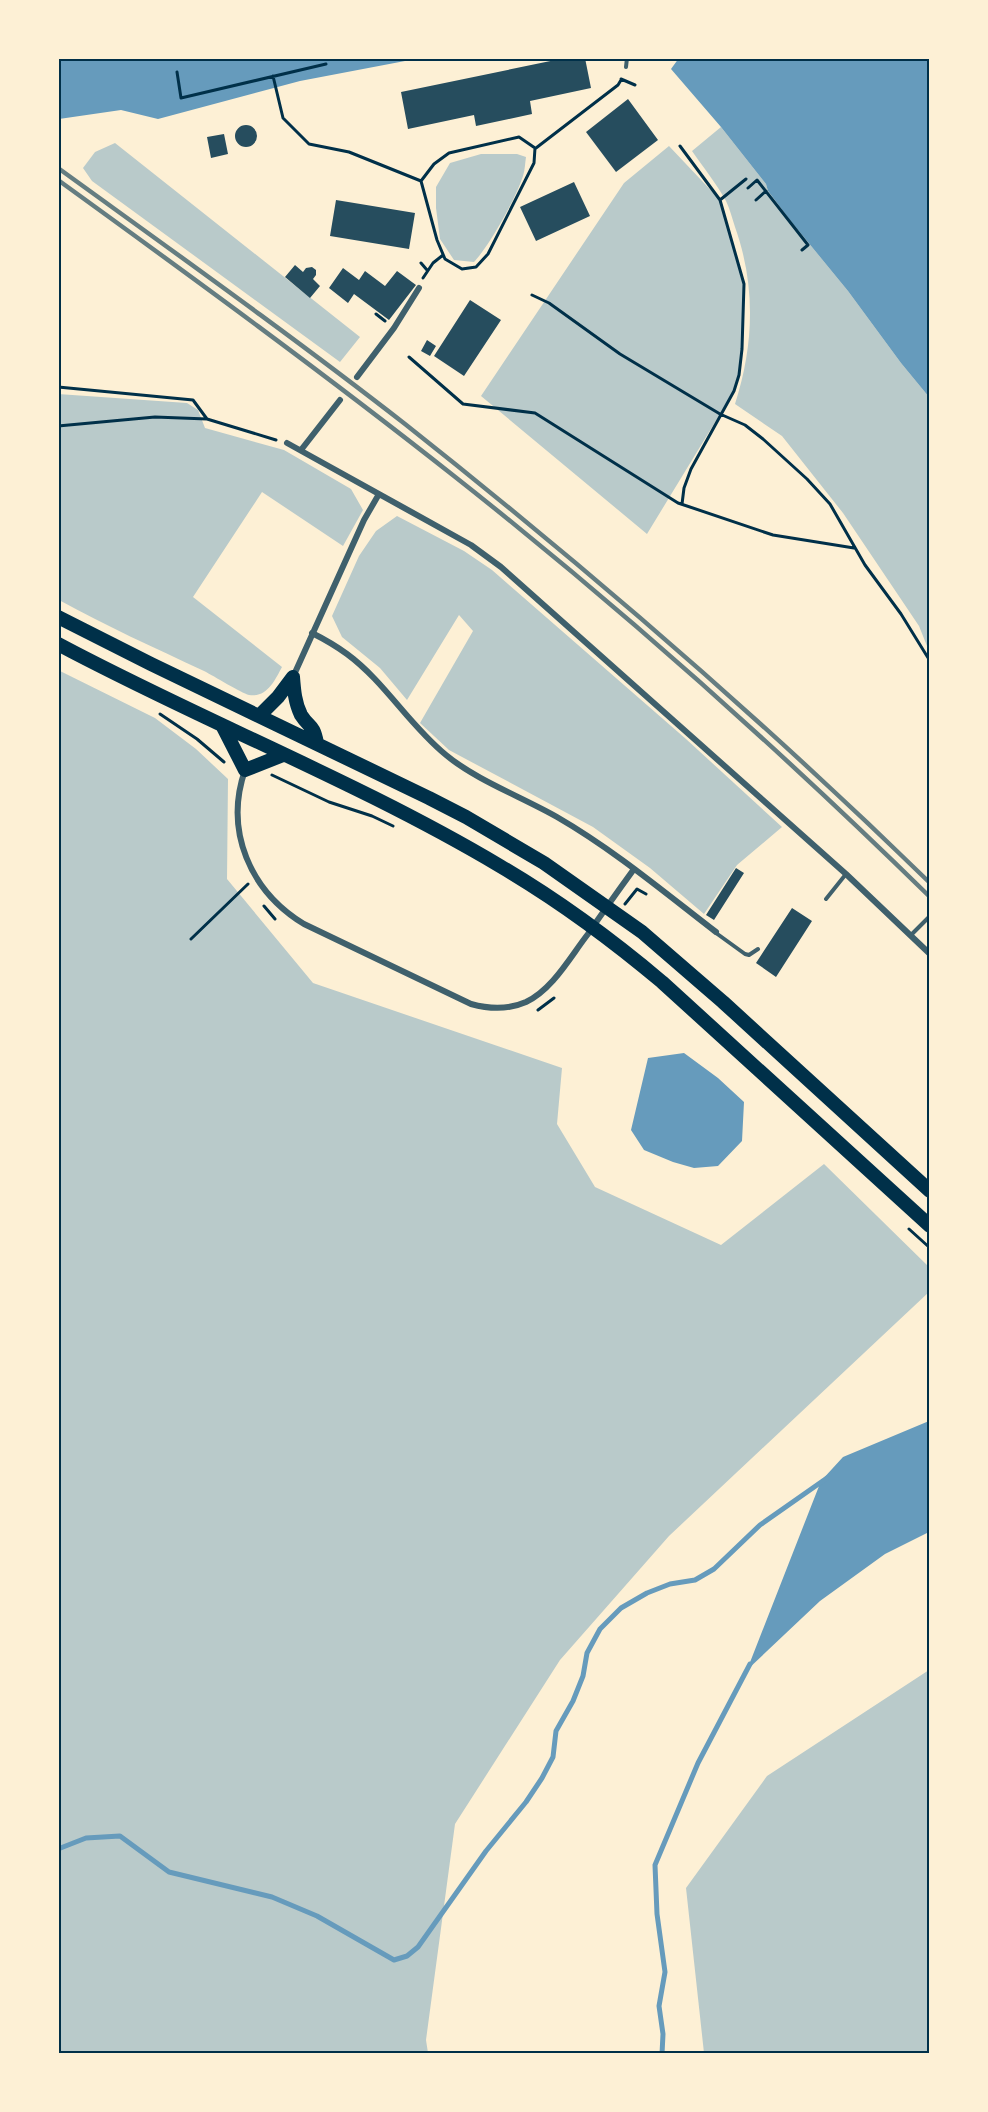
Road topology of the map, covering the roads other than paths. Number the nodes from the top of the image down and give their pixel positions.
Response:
1 (627, 58) edge
2 (626, 67) dead end
3 (419, 288) road end
4 (357, 377) dead end
5 (340, 400) dead end
6 (287, 443) road end
7 (301, 450) junction
8 (379, 494) junction
9 (58, 617) edge
10 (312, 633) junction
11 (58, 644) edge
12 (292, 677) junction
13 (259, 716) junction
14 (222, 725) junction
15 (316, 744) junction
16 (283, 755) junction
17 (245, 770) junction
18 (634, 869) junction
19 (846, 874) junction
20 (826, 898) dead end
21 (930, 916) edge
22 (716, 932) joint
23 (911, 935) junction
24 (758, 949) dead end
25 (930, 954) edge
26 (930, 1191) edge
27 (930, 1226) edge

1 - 2 lane
3 - 4 street
5 - 7 street
6 - 7 street
7 - 8 street
8 - 10 street
8 - 19 street
9 - 13 highway
10 - 12 street
10 - 18 street
11 - 14 highway
12 - 13 highway
12 - 15 highway
13 - 15 highway
14 - 16 highway
14 - 17 highway
15 - 26 highway
16 - 17 highway
16 - 27 highway
17 - 18 street
18 - 22 street
19 - 20 lane
19 - 23 street
21 - 23 lane
22 - 24 lane
23 - 25 street

